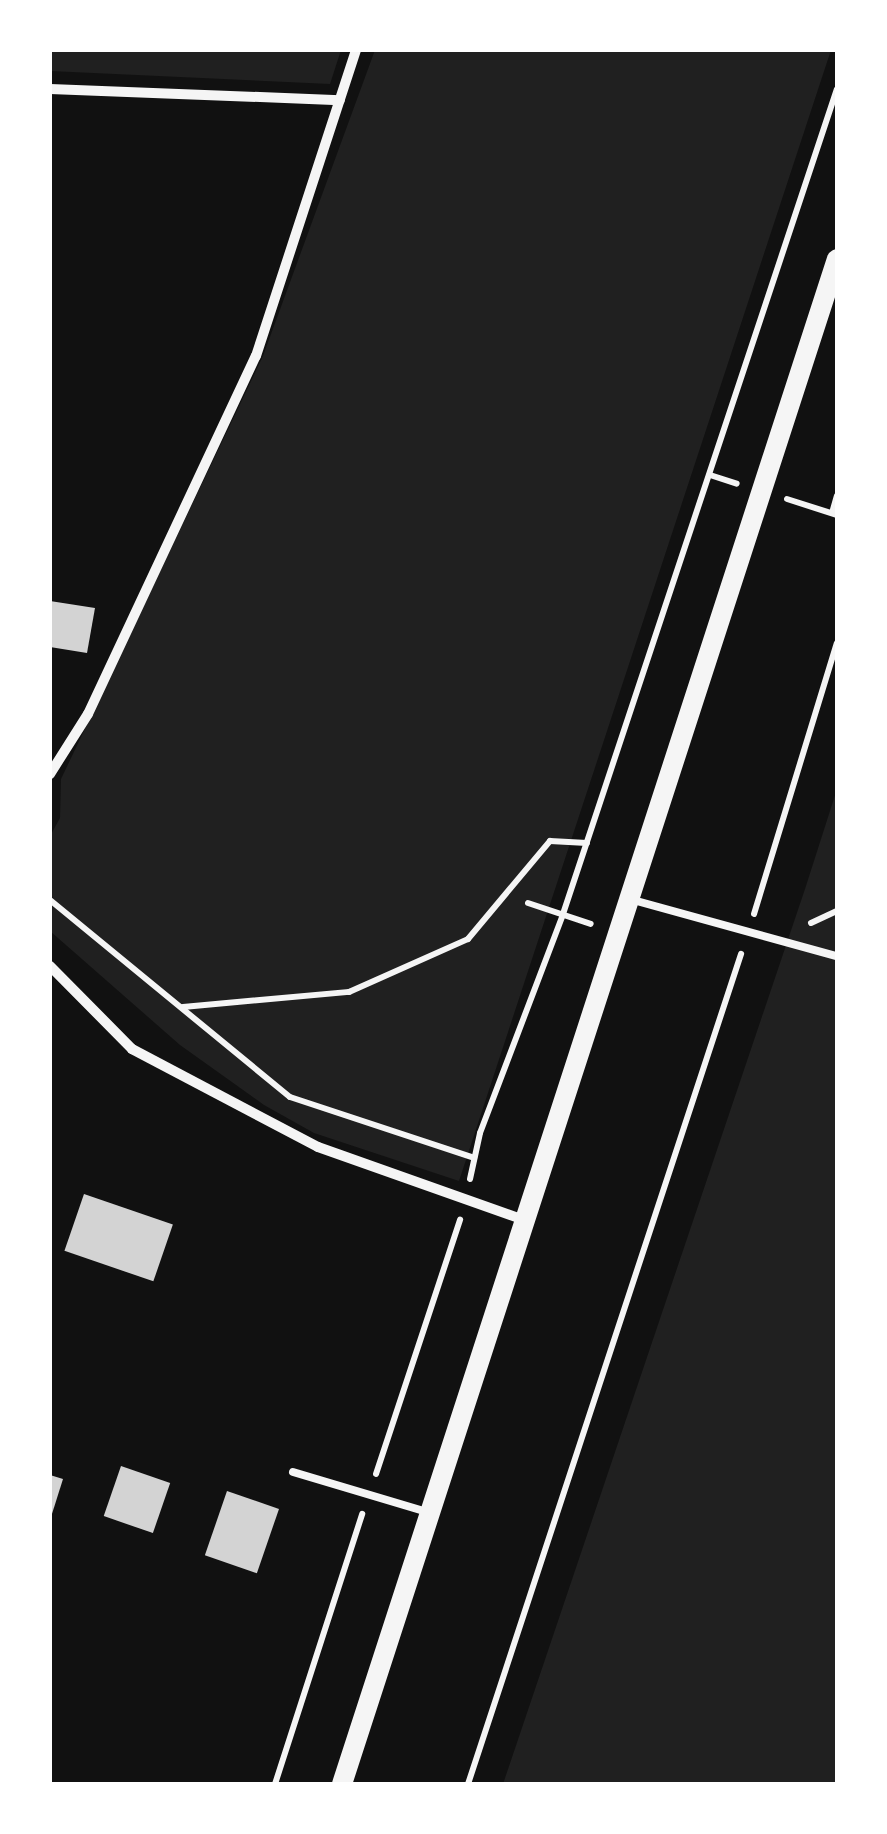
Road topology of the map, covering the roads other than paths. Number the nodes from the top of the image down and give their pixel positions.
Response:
1 (356, 50) edge
2 (50, 89) edge
3 (340, 100) junction
4 (837, 259) edge
5 (50, 774) edge
6 (633, 900) junction
7 (837, 956) edge
8 (50, 966) edge
9 (525, 1221) junction
10 (293, 1472) dead end
11 (431, 1514) junction
12 (342, 1784) edge

1 - 3 street
2 - 3 street
3 - 5 street
4 - 6 main road
6 - 7 lane
6 - 9 main road
8 - 9 street
9 - 11 main road
10 - 11 lane
11 - 12 main road

